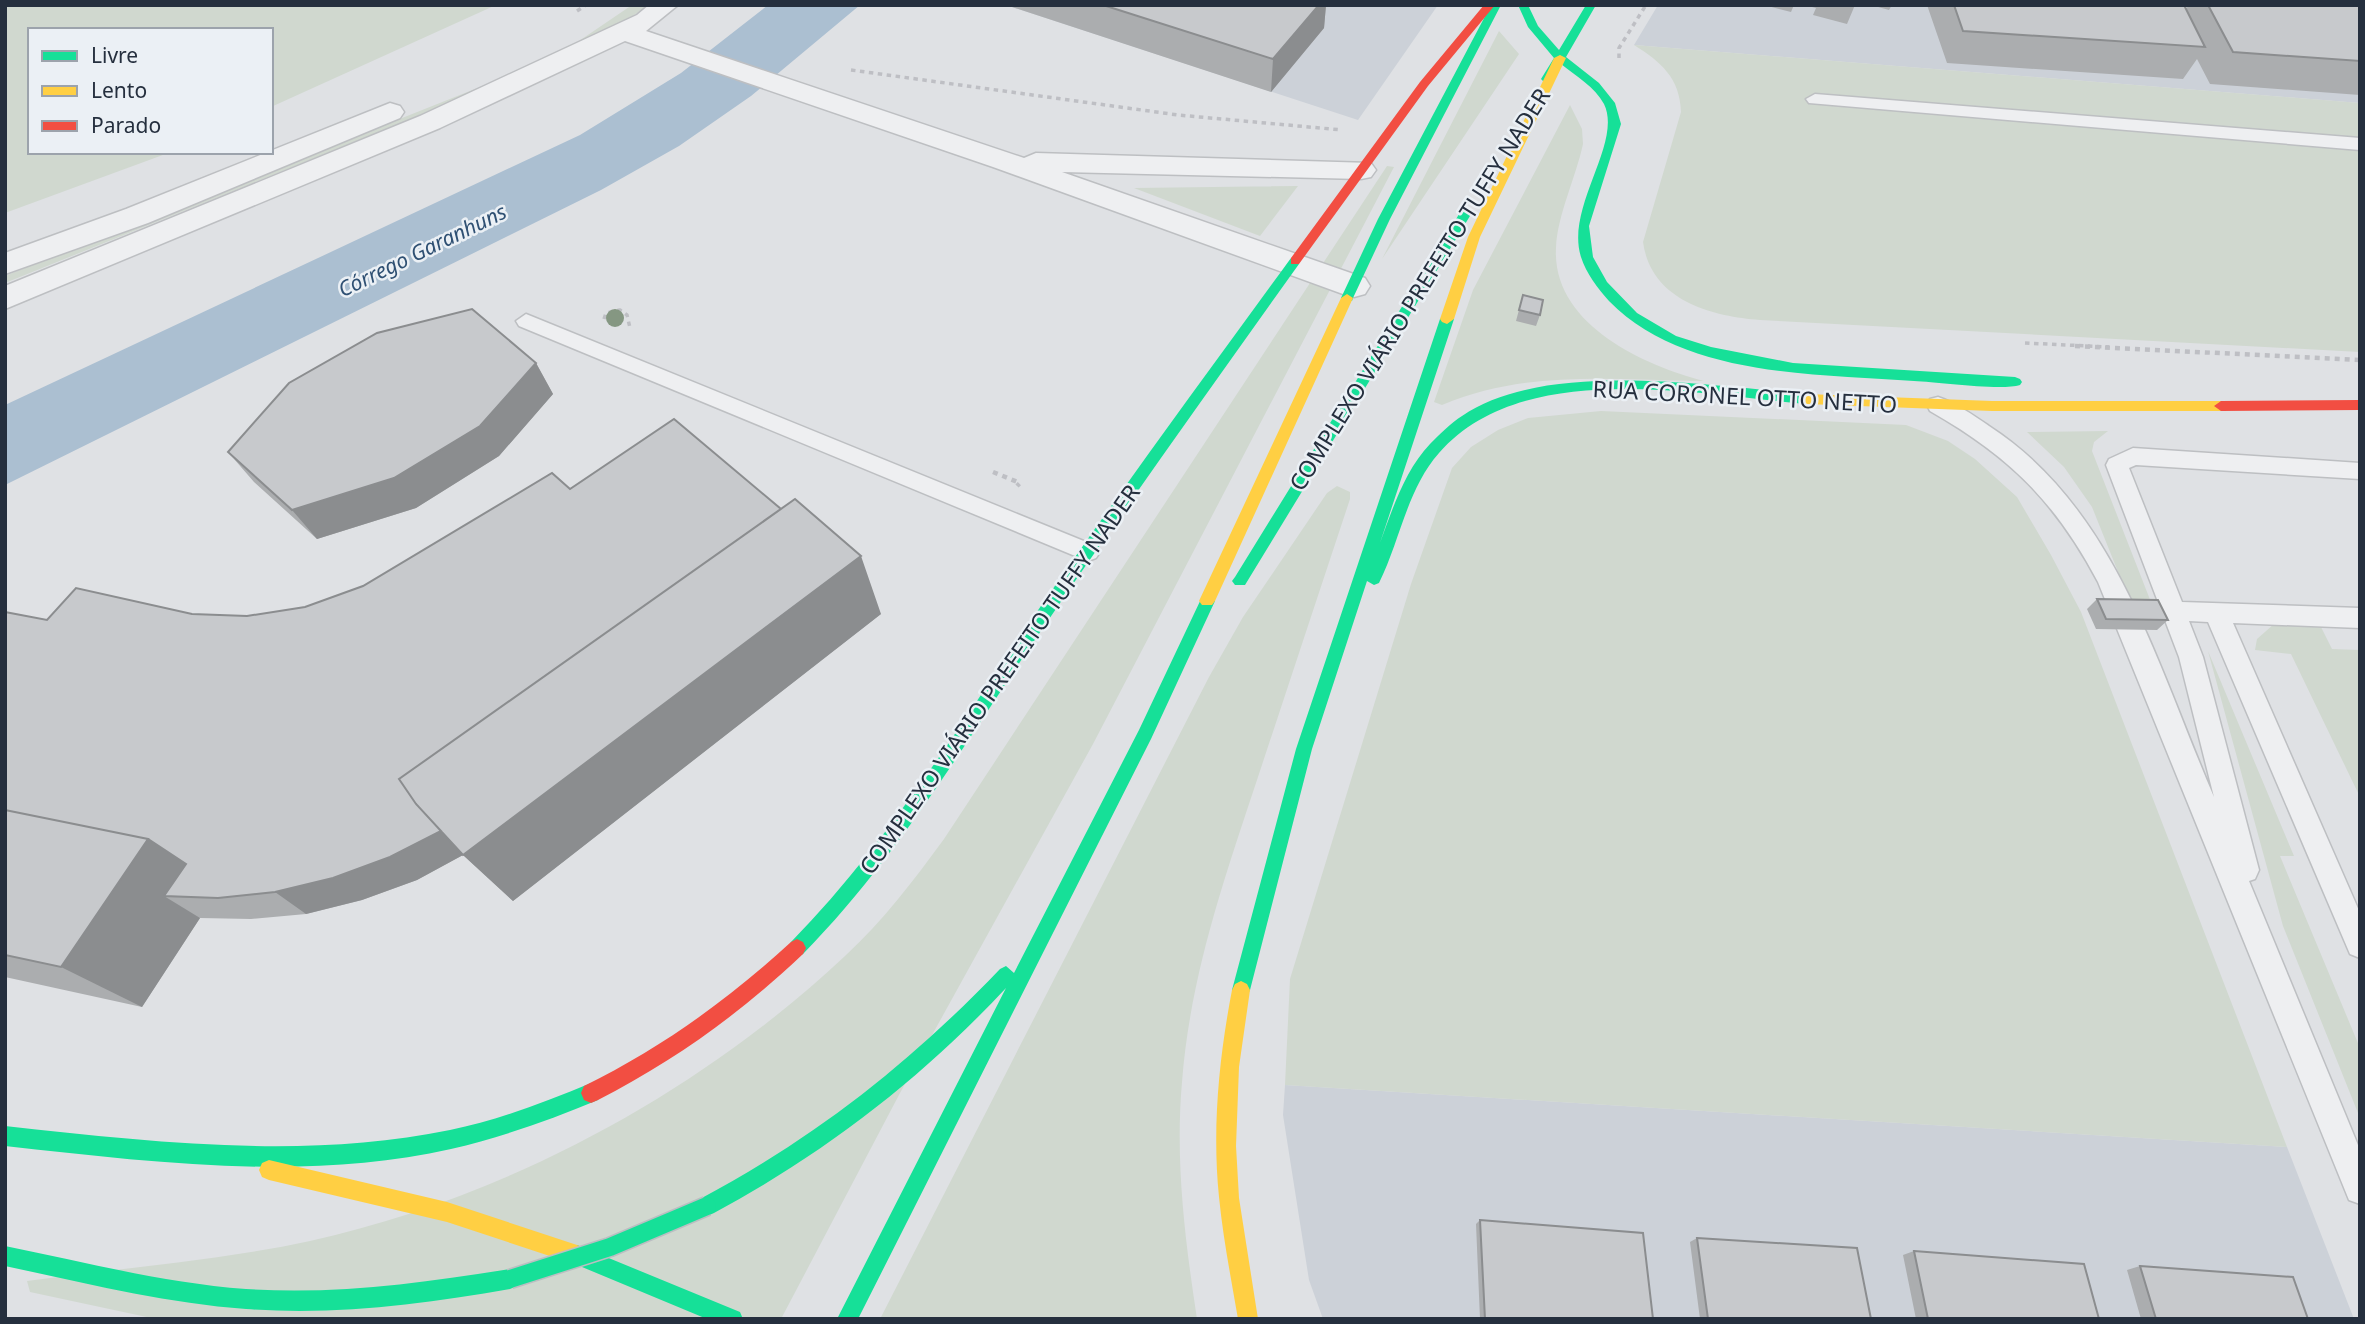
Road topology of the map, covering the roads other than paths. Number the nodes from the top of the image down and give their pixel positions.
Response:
1 (665, 5) edge
2 (1490, 5) edge
3 (1496, 5) edge
4 (1523, 5) edge
5 (1591, 5) edge
6 (620, 19) edge
7 (1560, 58) junction
8 (1815, 99) dead end
9 (2360, 144) edge
10 (1003, 161) junction
11 (1361, 170) junction
12 (5, 264) edge
13 (1293, 265) junction
14 (1354, 286) junction
15 (5, 298) edge
16 (526, 321) dead end
17 (2028, 383) dead end
18 (2138, 389) dead end
19 (2360, 404) edge
20 (1938, 405) junction
21 (2360, 471) edge
22 (1088, 552) junction
23 (1232, 592) dead end
24 (2174, 611) junction
25 (2216, 612) junction
26 (1218, 616) dead end
27 (2360, 618) edge
28 (1145, 734) junction
29 (1304, 749) junction
30 (1058, 906) junction
31 (2360, 945) edge
32 (2265, 949) junction
33 (5, 1136) edge
34 (197, 1156) junction
35 (2360, 1189) edge
36 (5, 1256) edge
37 (733, 1319) edge
38 (847, 1319) edge
39 (1248, 1319) edge

1 - 6 street
2 - 11 main road, COMPLEXO VIÁRIO PREFEITO TUFFY NADER
3 - 14 main road, COMPLEXO VIÁRIO PREFEITO TUFFY NADER
4 - 7 main road, RUA CORONEL OTTO NETTO
5 - 7 main road
6 - 10 street
6 - 12 street
6 - 15 street
7 - 17 main road, RUA CORONEL OTTO NETTO
7 - 23 main road, COMPLEXO VIÁRIO PREFEITO TUFFY NADER
7 - 29 main road
8 - 9 lane
10 - 11 street
10 - 13 street
11 - 13 main road, COMPLEXO VIÁRIO PREFEITO TUFFY NADER
13 - 14 street
13 - 22 main road, COMPLEXO VIÁRIO PREFEITO TUFFY NADER
14 - 28 main road, COMPLEXO VIÁRIO PREFEITO TUFFY NADER
16 - 22 lane
18 - 19 main road, RUA CORONEL OTTO NETTO
19 - 20 main road, RUA CORONEL OTTO NETTO
20 - 29 main road, RUA CORONEL OTTO NETTO
20 - 32 lane
21 - 24 lane
22 - 34 main road, COMPLEXO VIÁRIO PREFEITO TUFFY NADER
24 - 25 lane
24 - 32 lane
25 - 27 lane
25 - 31 lane
26 - 28 main road, COMPLEXO VIÁRIO PREFEITO TUFFY NADER
28 - 30 main road, COMPLEXO VIÁRIO PREFEITO TUFFY NADER
29 - 39 main road
30 - 36 main road, bridge
30 - 38 main road, COMPLEXO VIÁRIO PREFEITO TUFFY NADER
32 - 35 lane
33 - 34 main road, COMPLEXO VIÁRIO PREFEITO TUFFY NADER
34 - 37 main road

